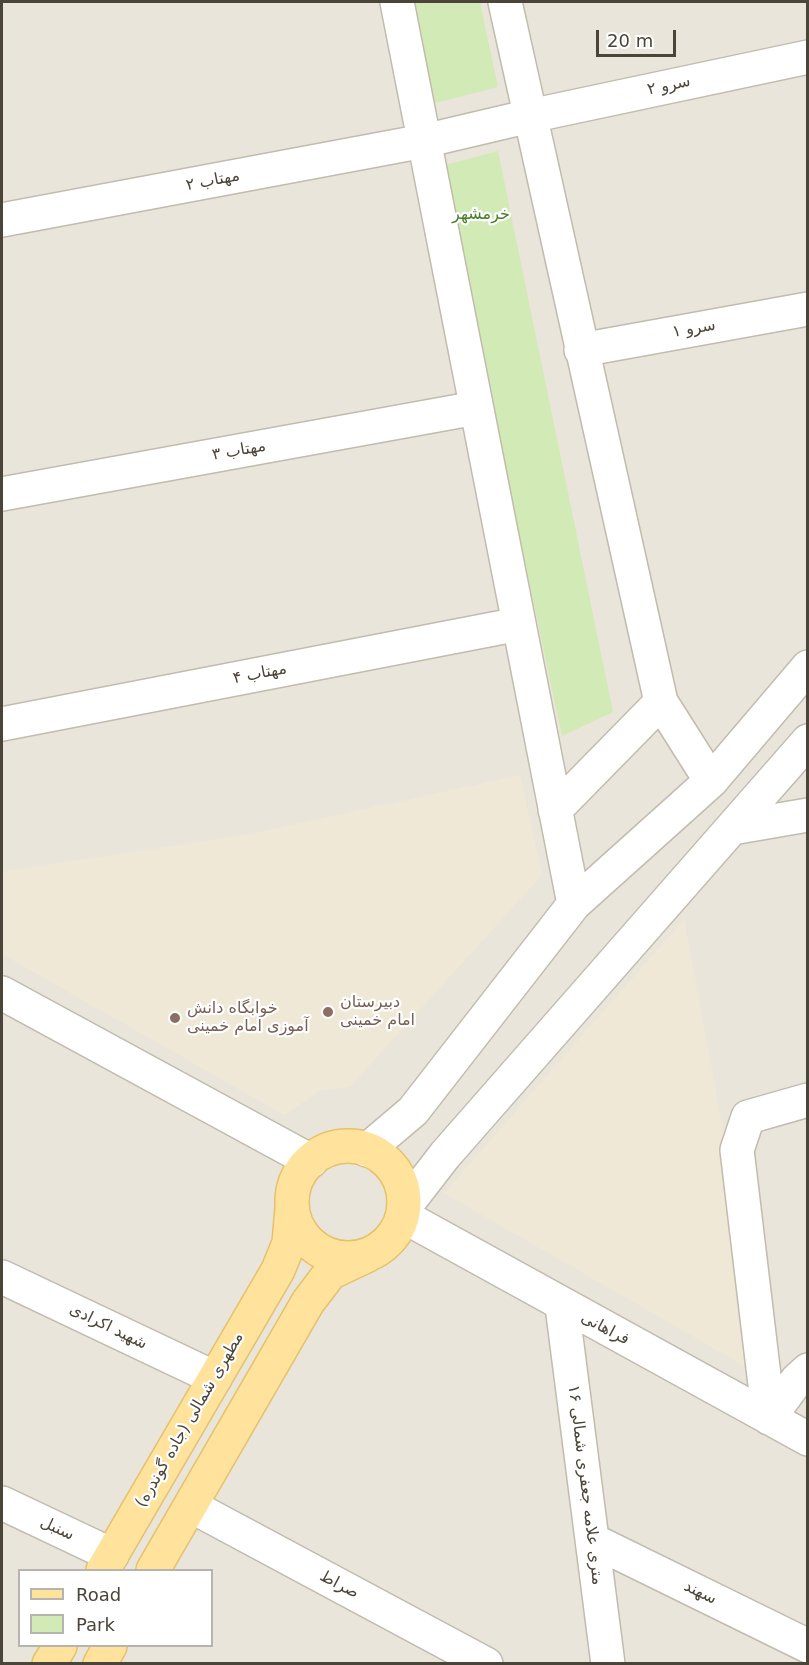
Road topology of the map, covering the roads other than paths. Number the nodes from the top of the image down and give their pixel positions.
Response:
1 (397, 2) edge
2 (505, 2) edge
3 (807, 57) edge
4 (530, 116) junction
5 (424, 141) junction
6 (2, 220) edge
7 (807, 309) edge
8 (581, 350) junction
9 (476, 408) junction
10 (2, 494) edge
11 (519, 624) junction
12 (807, 667) edge
13 (661, 702) junction
14 (2, 724) edge
15 (807, 741) edge
16 (711, 781) junction
17 (555, 810) junction
18 (807, 815) edge
19 (732, 828) junction
20 (574, 904) junction
21 (2, 993) edge
22 (807, 1100) edge
23 (367, 1150) junction
24 (310, 1161) junction
25 (292, 1208) junction
26 (403, 1212) junction
27 (368, 1255) junction
28 (278, 1270) junction
29 (2, 1276) edge
30 (308, 1302) junction
31 (562, 1306) junction
32 (807, 1370) edge
33 (215, 1378) junction
34 (769, 1418) junction
35 (807, 1439) edge
36 (2, 1503) edge
37 (191, 1506) junction
38 (592, 1540) junction
39 (108, 1563) edge
40 (154, 1569) edge
41 (807, 1646) edge
42 (59, 1647) edge
43 (109, 1647) edge
44 (49, 1664) edge
45 (100, 1664) edge
46 (486, 1664) edge
47 (608, 1664) edge

1 - 5 street
2 - 4 street
3 - 4 street, سرو ۲
4 - 5 street, سرو ۲
4 - 8 street
5 - 6 street, مهتاب ۲
5 - 9 street
7 - 8 street, سرو ۱
8 - 13 street
9 - 10 street, مهتاب ۳
9 - 11 street
11 - 14 street, مهتاب ۴
11 - 17 street
12 - 16 street
13 - 16 street
13 - 17 street
15 - 19 street
16 - 20 street
17 - 20 street
18 - 19 street
19 - 26 street
20 - 23 street
21 - 24 street
22 - 34 street
23 - 24 main road
23 - 26 main road
24 - 25 main road
25 - 27 main road
25 - 28 main road, مطهری شمالی (جاده گوندره)
26 - 27 main road
26 - 31 street, فراهانی
27 - 30 main road
28 - 30 main road
28 - 33 main road, مطهری شمالی (جاده گوندره)
29 - 33 street, شهید اکرادی
30 - 37 main road
31 - 34 street, فراهانی
31 - 38 street, ۱۶ متری علامه جعفری شمالی
32 - 34 street
33 - 39 main road, مطهری شمالی (جاده گوندره)
34 - 35 street, فراهانی
36 - 39 street, سنبل
37 - 40 main road
37 - 46 street, صراط
38 - 41 street, سهند
38 - 47 street, ۱۶ متری علامه جعفری شمالی
42 - 44 main road
43 - 45 main road

